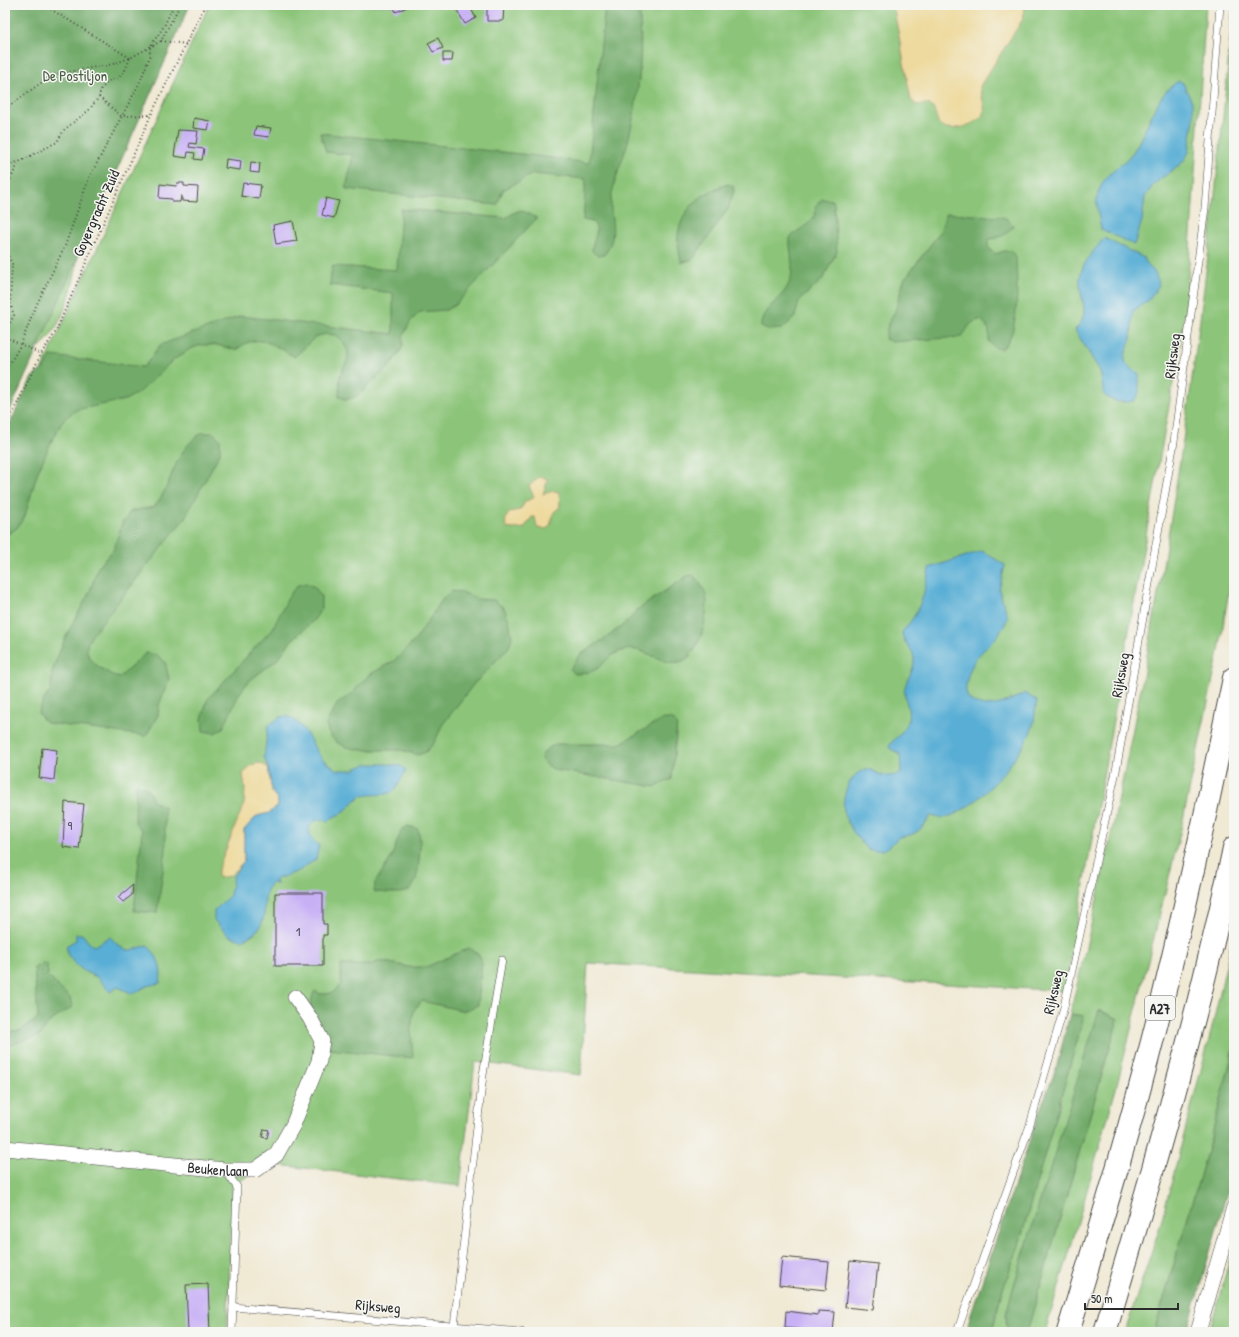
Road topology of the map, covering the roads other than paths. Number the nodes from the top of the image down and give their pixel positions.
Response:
1 (1220, 5) edge
2 (1234, 678) edge
3 (1234, 848) edge
4 (502, 960) dead end
5 (295, 997) dead end
6 (5, 1148) edge
7 (224, 1170) junction
8 (1234, 1207) edge
9 (233, 1307) junction
10 (454, 1326) junction
11 (232, 1332) edge
12 (521, 1332) edge
13 (957, 1332) edge
14 (1068, 1332) edge
15 (1105, 1332) edge
16 (1198, 1332) edge

1 - 13 lane, Rijksweg
2 - 14 highway, A27
3 - 15 highway, A27
4 - 10 lane
5 - 7 street, Beukenlaan
6 - 7 street, Beukenlaan
7 - 9 lane
8 - 16 street
9 - 10 lane, Rijksweg
9 - 11 lane
10 - 12 lane, Rijksweg

